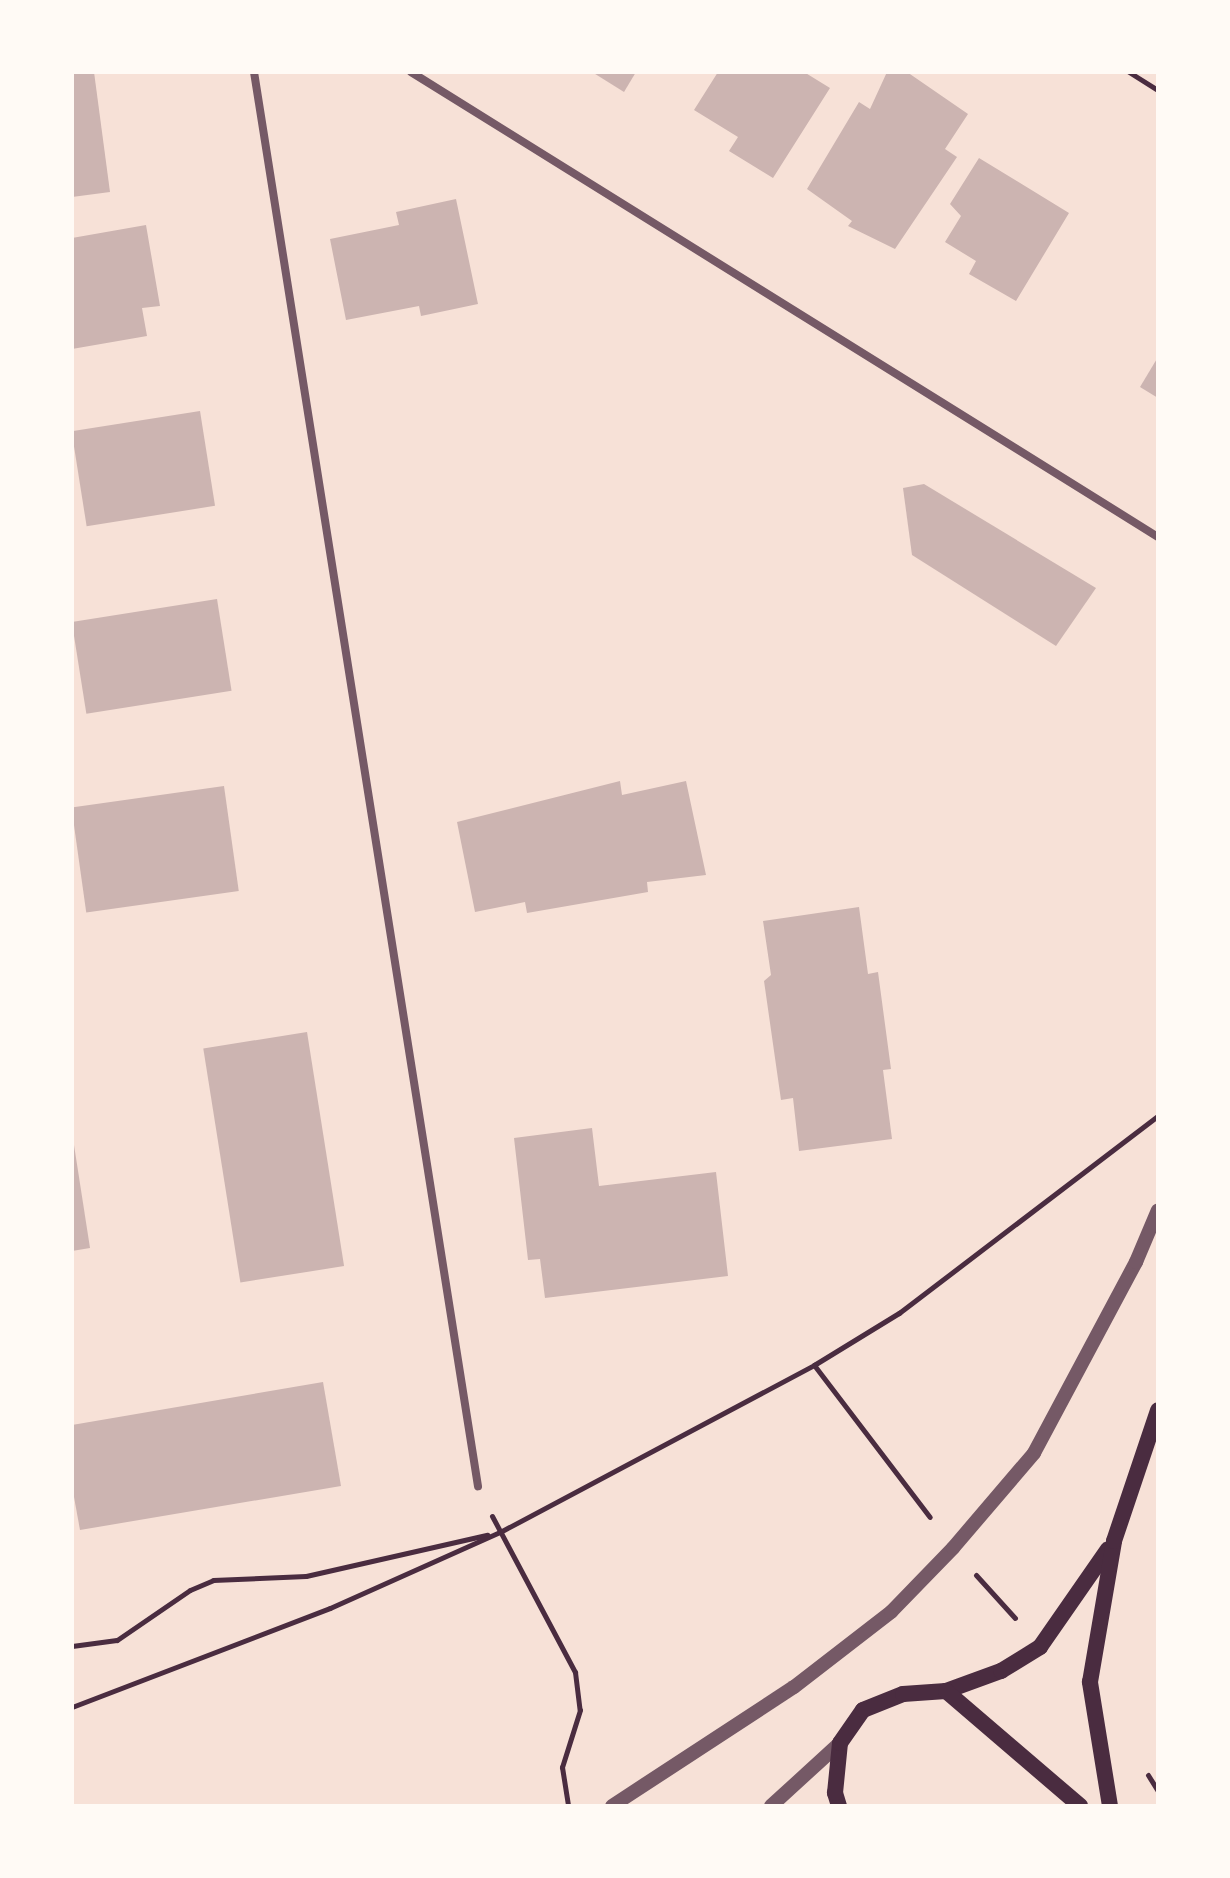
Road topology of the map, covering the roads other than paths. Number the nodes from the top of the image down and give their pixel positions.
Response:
1 (254, 72) edge
2 (411, 72) edge
3 (1158, 537) edge
4 (1158, 1210) edge
5 (1158, 1410) edge
6 (478, 1486) road end
7 (1114, 1541) junction
8 (946, 1691) junction
9 (840, 1743) junction
10 (612, 1806) edge
11 (771, 1806) edge
12 (839, 1806) edge
13 (1080, 1806) edge
14 (1110, 1806) edge

1 - 6 street
2 - 3 street
4 - 10 street
5 - 7 main road
7 - 8 main road
7 - 14 main road
8 - 9 main road
8 - 13 main road
9 - 11 street
9 - 12 main road

